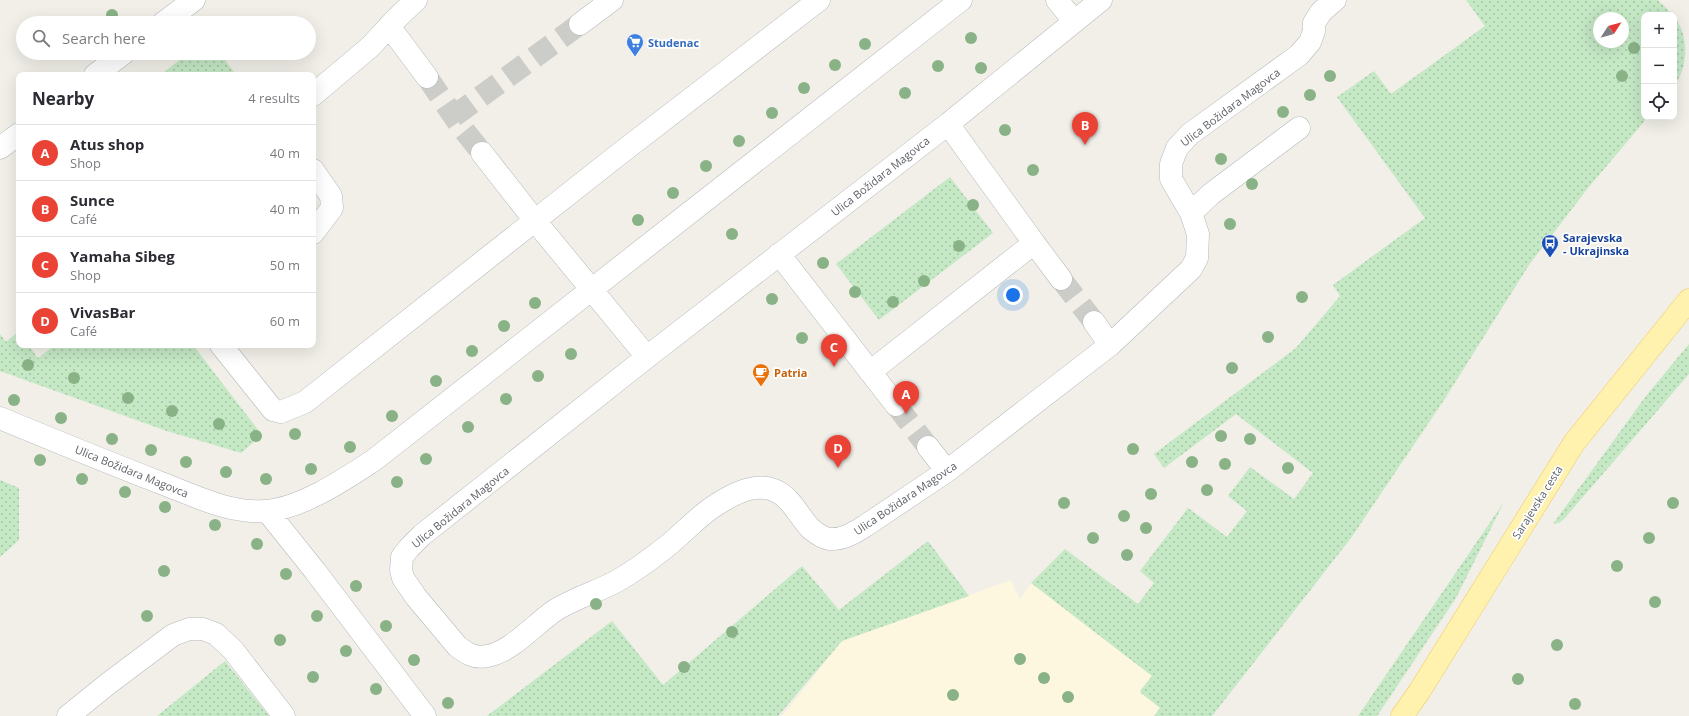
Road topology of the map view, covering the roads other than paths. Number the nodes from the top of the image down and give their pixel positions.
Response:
1 (194, 0) edge
2 (416, 0) edge
3 (612, 0) edge
4 (820, 0) edge
5 (961, 0) edge
6 (1057, 0) edge
7 (1101, 0) edge
8 (1335, 0) edge
9 (172, 16) edge
10 (1074, 21) junction
11 (580, 24) tunnel mouth
12 (389, 26) junction
13 (115, 60) edge
14 (99, 72) edge
15 (427, 77) tunnel mouth
16 (316, 93) edge
17 (948, 124) junction
18 (1299, 128) dead end
19 (16, 136) edge
20 (0, 148) edge
21 (482, 153) tunnel mouth
22 (316, 174) edge
23 (1191, 213) junction
24 (536, 222) junction
25 (316, 229) edge
26 (1034, 243) junction
27 (779, 254) junction
28 (1061, 280) tunnel mouth
29 (592, 290) junction
30 (1689, 300) edge
31 (1094, 322) tunnel mouth
32 (1110, 345) junction
33 (223, 348) edge
34 (647, 357) junction
35 (870, 372) junction
36 (896, 405) tunnel mouth
37 (0, 418) edge
38 (928, 447) tunnel mouth
39 (947, 472) junction
40 (267, 511) junction
41 (68, 716) edge
42 (284, 716) edge
43 (425, 716) edge
44 (1402, 716) edge

1 - 9 street
2 - 12 street
3 - 11 street
4 - 24 street
5 - 29 street, Ulica Božidara Magovca
6 - 10 street
7 - 10 street, Ulica Božidara Magovca
8 - 23 street, Ulica Božidara Magovca
10 - 17 street, Ulica Božidara Magovca
12 - 15 street
12 - 16 street
13 - 14 street
17 - 26 street
17 - 27 street, Ulica Božidara Magovca
18 - 23 street
19 - 20 street
21 - 24 street
22 - 25 street
23 - 32 street, Ulica Božidara Magovca
24 - 29 street
24 - 33 street
26 - 28 street
26 - 35 street
27 - 34 street, Ulica Božidara Magovca
27 - 35 street
29 - 34 street
29 - 40 street, Ulica Božidara Magovca
30 - 44 main road, Sarajevska cesta
31 - 32 street
32 - 39 street, Ulica Božidara Magovca
34 - 39 street, Ulica Božidara Magovca
35 - 36 street
37 - 40 street, Ulica Božidara Magovca
38 - 39 street
40 - 43 street
41 - 42 street

